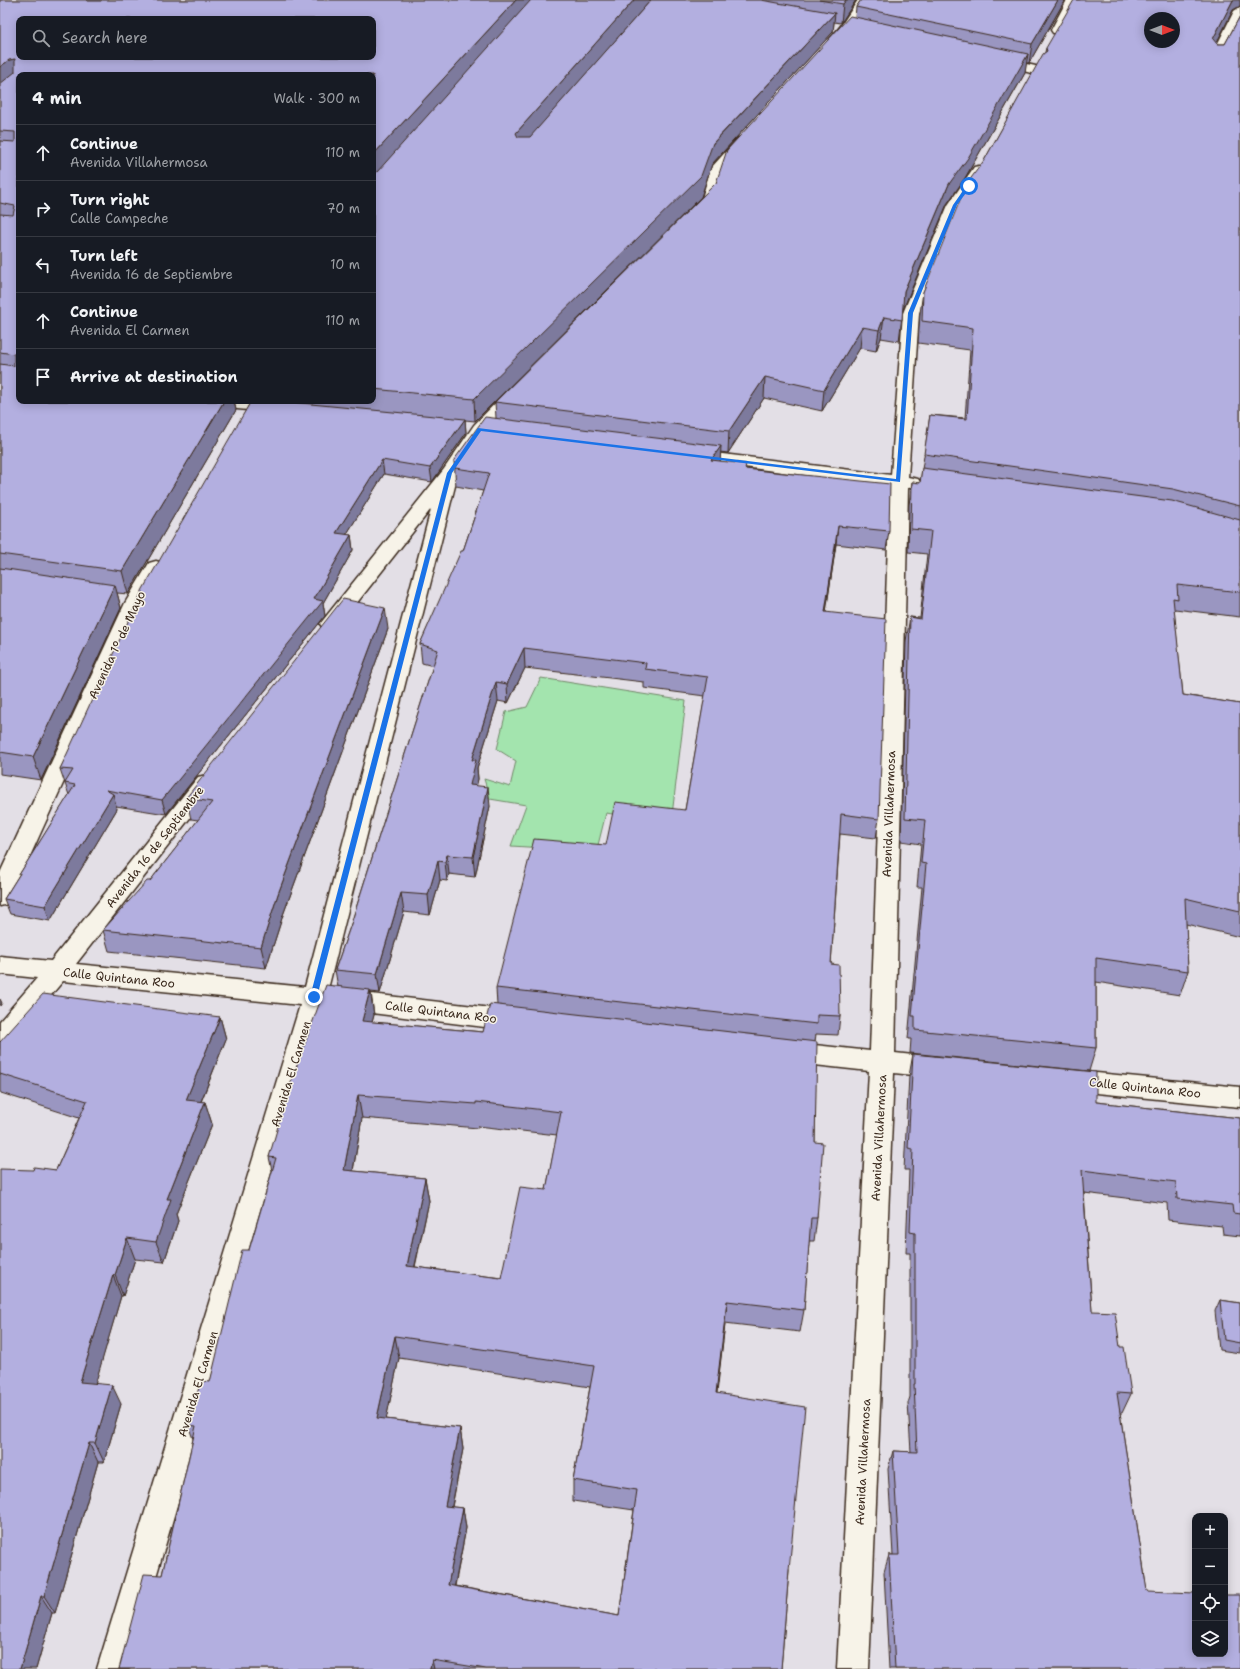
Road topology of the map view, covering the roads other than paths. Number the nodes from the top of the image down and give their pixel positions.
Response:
1 (864, 0) edge
2 (1073, 0) edge
3 (1240, 11) edge
4 (830, 26) edge
5 (845, 29) junction
6 (860, 32) edge
7 (1051, 42) edge
8 (824, 52) edge
9 (1043, 56) edge
10 (982, 58) edge
11 (1216, 59) edge
12 (1036, 70) junction
13 (1028, 83) edge
14 (750, 133) edge
15 (985, 159) edge
16 (687, 222) edge
17 (530, 379) edge
18 (224, 404) edge
19 (247, 408) edge
20 (294, 409) edge
21 (472, 428) junction
22 (503, 432) edge
23 (677, 453) edge
24 (450, 473) junction
25 (898, 481) junction
26 (930, 485) edge
27 (166, 548) edge
28 (322, 635) edge
29 (218, 766) edge
30 (0, 898) edge
31 (0, 965) edge
32 (56, 972) junction
33 (314, 997) junction
34 (535, 1023) edge
35 (0, 1038) edge
36 (764, 1049) edge
37 (882, 1062) junction
38 (962, 1070) edge
39 (1041, 1078) edge
40 (1240, 1097) edge
41 (113, 1669) edge
42 (853, 1669) edge

1 - 5 street
2 - 7 street
3 - 11 street
4 - 5 street
5 - 6 street
5 - 8 street
9 - 12 street
10 - 12 street
12 - 13 street
14 - 16 street
15 - 25 street, Avenida Villahermosa
17 - 21 street
18 - 19 street
19 - 20 street
21 - 22 street
21 - 24 street
23 - 25 street
24 - 28 street
24 - 33 street, Avenida El Carmen
25 - 26 street
25 - 37 street, Avenida Villahermosa
27 - 30 street, Avenida 1º de Mayo
29 - 32 street, Avenida 16 de Septiembre
31 - 32 street, Calle Quintana Roo
32 - 33 street, Calle Quintana Roo
32 - 35 street, Avenida 16 de Septiembre
33 - 34 street, Calle Quintana Roo
33 - 41 street, Avenida El Carmen
36 - 37 street
37 - 38 street
37 - 42 street, Avenida Villahermosa
39 - 40 street, Calle Quintana Roo

